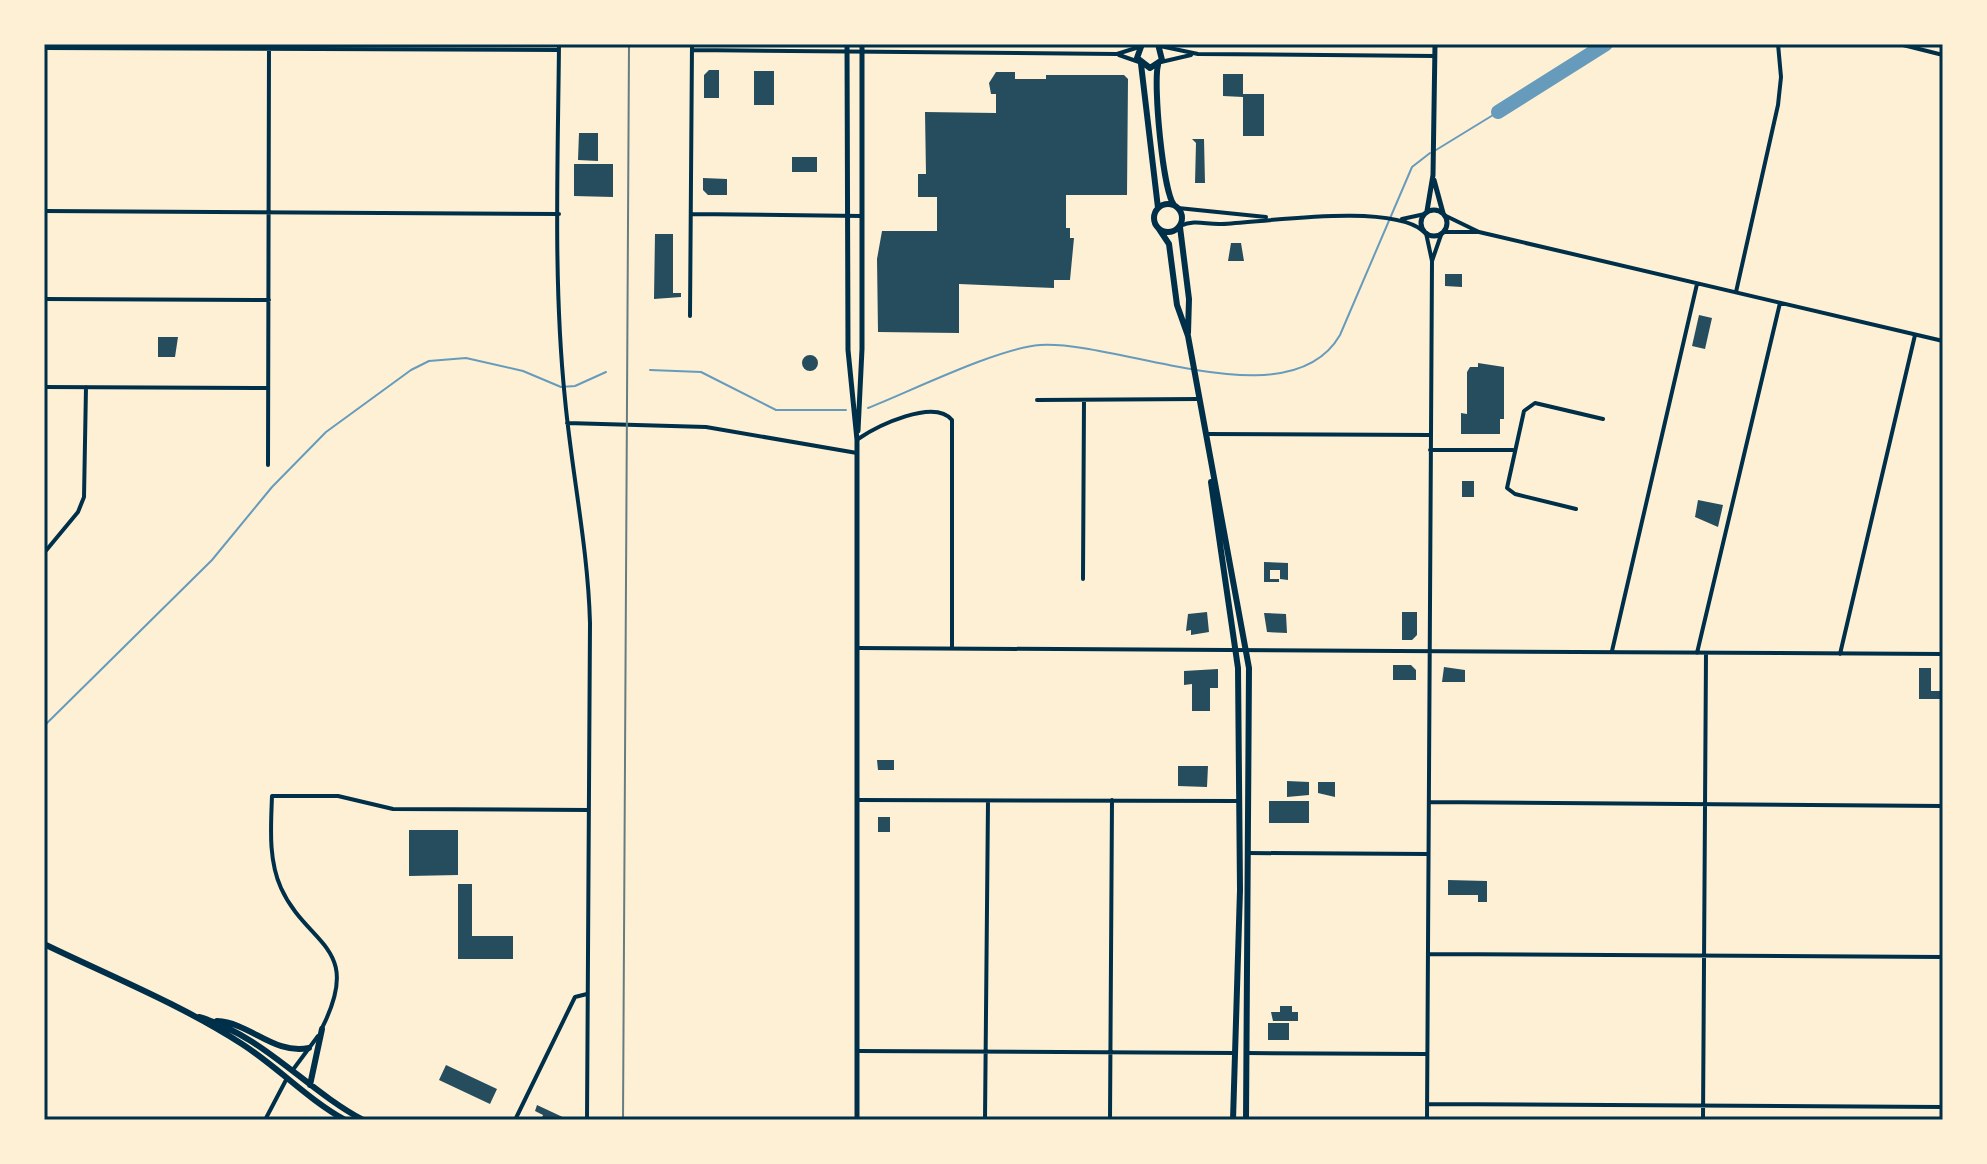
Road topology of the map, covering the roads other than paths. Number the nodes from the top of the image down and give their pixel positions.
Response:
1 (862, 44) edge
2 (1435, 44) edge
3 (1778, 44) edge
4 (1784, 44) edge
5 (1899, 44) edge
6 (1141, 45) edge
7 (1159, 45) edge
8 (269, 46) edge
9 (559, 47) edge
10 (692, 47) edge
11 (44, 48) edge
12 (847, 48) edge
13 (862, 52) junction
14 (1117, 54) junction
15 (1198, 54) junction
16 (1943, 55) edge
17 (1435, 56) junction
18 (1780, 57) junction
19 (1140, 63) junction
20 (1159, 64) junction
21 (1433, 173) junction
22 (1176, 206) junction
23 (1158, 208) junction
24 (44, 211) edge
25 (269, 212) junction
26 (1426, 213) junction
27 (559, 214) junction
28 (691, 214) junction
29 (1444, 215) junction
30 (846, 216) junction
31 (861, 216) junction
32 (1269, 218) junction
33 (1399, 219) junction
34 (1180, 226) junction
35 (1159, 229) junction
36 (1424, 232) junction
37 (1479, 232) junction
38 (1442, 233) junction
39 (1432, 261) junction
40 (1697, 284) junction
41 (1735, 293) junction
42 (44, 299) edge
43 (269, 300) junction
44 (1780, 303) junction
45 (690, 316) dead end
46 (1915, 335) junction
47 (1188, 336) junction
48 (1943, 341) edge
49 (44, 387) edge
50 (86, 387) junction
51 (268, 388) junction
52 (1199, 399) junction
53 (1037, 400) dead end
54 (1084, 400) junction
55 (1603, 419) dead end
56 (567, 423) junction
57 (1204, 434) junction
58 (1430, 435) junction
59 (857, 438) junction
60 (1430, 450) junction
61 (1513, 450) junction
62 (857, 453) junction
63 (1208, 456) junction
64 (268, 465) dead end
65 (1576, 509) dead end
66 (44, 553) edge
67 (1083, 579) dead end
68 (858, 648) junction
69 (952, 649) junction
70 (1236, 651) junction
71 (1247, 651) junction
72 (1430, 652) junction
73 (1612, 652) junction
74 (1697, 653) junction
75 (1706, 653) junction
76 (1840, 654) junction
77 (1943, 654) edge
78 (858, 800) junction
79 (1112, 800) junction
80 (988, 801) junction
81 (1239, 801) junction
82 (1429, 802) junction
83 (1705, 804) junction
84 (1943, 806) edge
85 (589, 810) junction
86 (1246, 853) junction
87 (1428, 854) junction
88 (44, 944) edge
89 (1428, 954) junction
90 (1704, 955) junction
91 (1943, 957) edge
92 (587, 994) junction
93 (192, 1015) junction
94 (209, 1020) junction
95 (322, 1029) junction
96 (309, 1048) junction
97 (858, 1051) junction
98 (986, 1051) junction
99 (1110, 1053) junction
100 (1236, 1053) junction
101 (1245, 1053) junction
102 (1427, 1054) junction
103 (292, 1071) junction
104 (286, 1080) junction
105 (310, 1085) junction
106 (1427, 1104) junction
107 (1703, 1105) junction
108 (1943, 1107) edge
109 (265, 1120) edge
110 (345, 1120) edge
111 (363, 1120) edge
112 (515, 1120) edge
113 (587, 1120) edge
114 (857, 1120) edge
115 (985, 1120) edge
116 (1110, 1120) edge
117 (1233, 1120) edge
118 (1246, 1120) edge
119 (1427, 1120) edge
120 (1703, 1120) edge

1 - 13 street
2 - 17 street
3 - 18 street
4 - 18 street
5 - 16 street
6 - 14 street
6 - 19 main road
7 - 15 street
7 - 20 main road
8 - 9 street
8 - 11 street
8 - 25 street
9 - 27 street
10 - 12 street
10 - 28 street
12 - 13 street
12 - 30 street
13 - 14 street
13 - 31 street
14 - 19 street
15 - 17 street
15 - 20 street
17 - 21 street
18 - 41 street
19 - 20 main road
19 - 23 main road
20 - 22 main road
21 - 26 street
21 - 29 street
22 - 23 main road
22 - 32 street
22 - 34 main road
23 - 35 main road
24 - 25 street
25 - 27 street
25 - 43 street
26 - 29 street
26 - 33 street
26 - 36 street
27 - 56 street
28 - 30 street
28 - 45 street
29 - 37 street
29 - 38 street
30 - 31 street
30 - 59 street
31 - 59 street
32 - 33 street
32 - 34 street
33 - 36 street
34 - 35 main road
34 - 47 main road
35 - 47 main road
36 - 38 street
36 - 39 street
37 - 38 street
37 - 40 street
38 - 39 street
39 - 58 street
40 - 41 street
40 - 73 street
41 - 44 street
42 - 43 street
43 - 51 street
44 - 46 street
44 - 74 street
46 - 48 street
46 - 76 street
47 - 52 main road
49 - 50 street
50 - 51 street
50 - 66 street
51 - 64 street
52 - 54 street
52 - 57 main road
53 - 54 street
54 - 67 street
55 - 61 street
56 - 62 street
56 - 85 street
57 - 58 street
57 - 63 main road
58 - 60 street
59 - 62 street
59 - 69 street
60 - 61 street
60 - 72 street
61 - 65 street
62 - 68 street
63 - 70 main road
63 - 71 main road
68 - 69 street
68 - 78 street
69 - 70 street
70 - 71 street
70 - 81 main road
71 - 72 street
71 - 86 main road
72 - 73 street
72 - 82 street
73 - 74 street
74 - 75 street
75 - 76 street
75 - 83 street
76 - 77 street
78 - 80 street
78 - 97 street
79 - 80 street
79 - 81 street
79 - 99 street
80 - 98 street
81 - 100 main road
82 - 83 street
82 - 87 street
83 - 84 street
83 - 90 street
85 - 92 street
85 - 95 street
86 - 87 street
86 - 101 main road
87 - 89 street
88 - 93 main road
89 - 90 street
89 - 102 street
90 - 91 street
90 - 107 street
92 - 112 street
92 - 113 street
93 - 94 main road
93 - 104 main road
94 - 96 main road
94 - 103 main road
95 - 96 street
95 - 105 main road
96 - 103 street
97 - 98 street
97 - 114 street
98 - 99 street
98 - 115 street
99 - 100 street
99 - 116 street
100 - 117 main road
101 - 102 street
101 - 118 main road
102 - 106 street
103 - 104 street
103 - 105 main road
104 - 109 street
104 - 110 main road
105 - 111 main road
106 - 107 street
106 - 119 street
107 - 108 street
107 - 120 street

